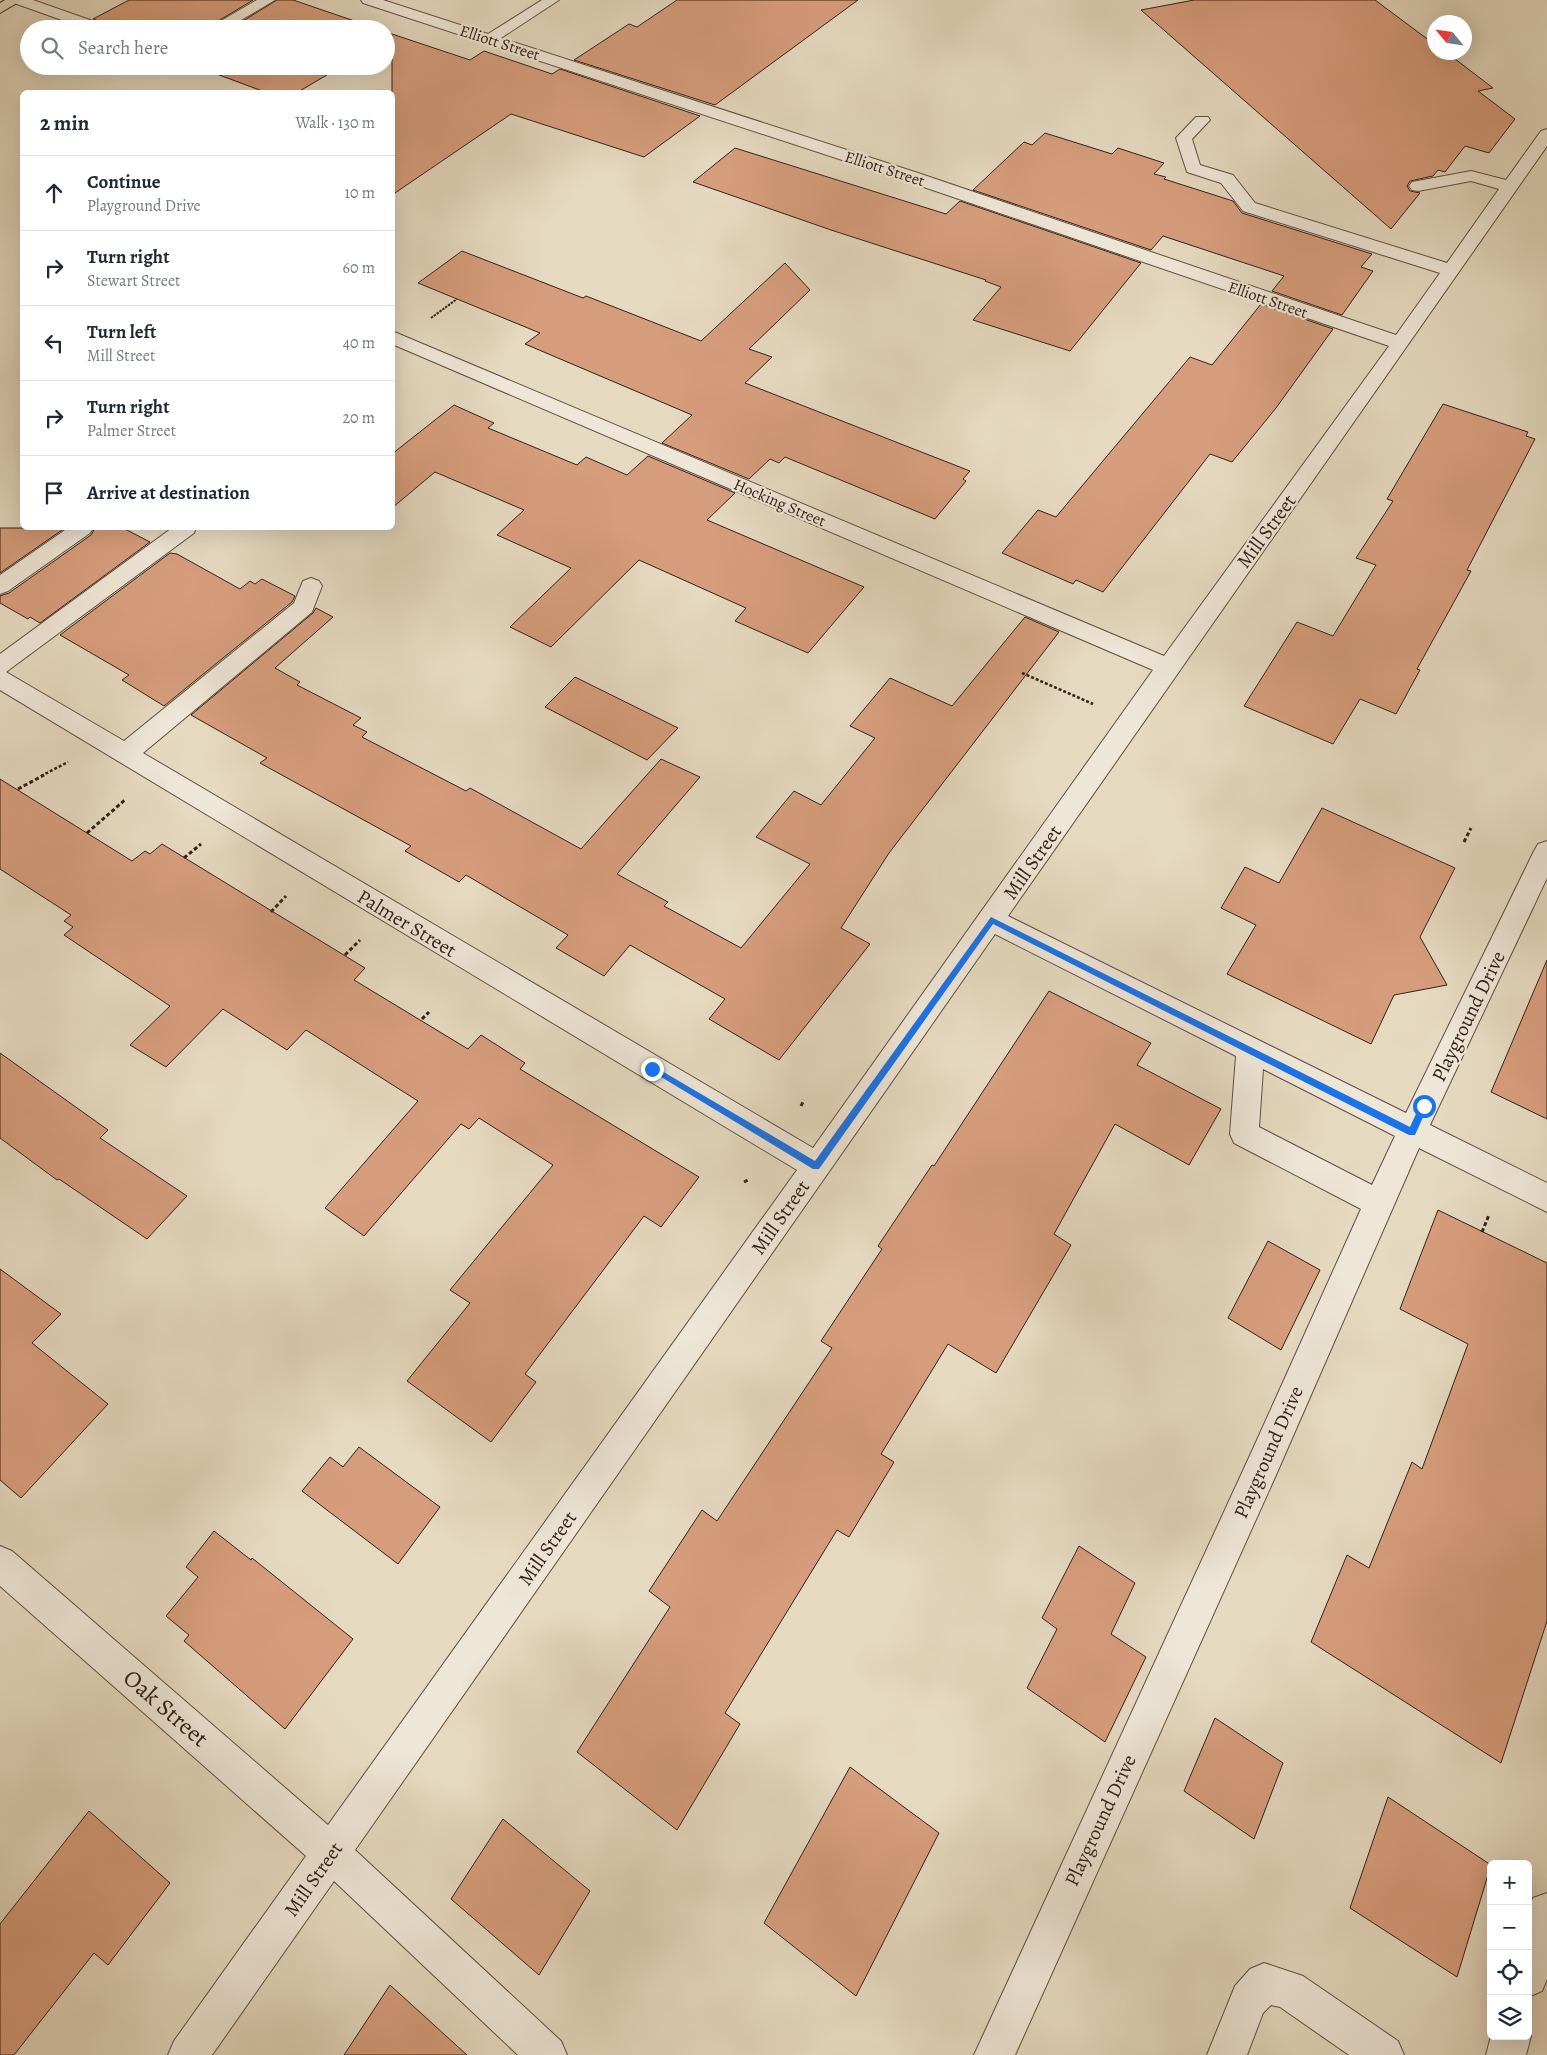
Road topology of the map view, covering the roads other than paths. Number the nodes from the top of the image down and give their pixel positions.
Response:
1 (17, 0) edge
2 (268, 0) edge
3 (368, 0) edge
4 (552, 0) edge
5 (0, 9) edge
6 (76, 20) edge
7 (231, 20) edge
8 (490, 39) junction
9 (1202, 120) dead end
10 (1545, 142) edge
11 (1418, 186) dead end
12 (1510, 187) junction
13 (1450, 270) junction
14 (395, 338) edge
15 (1400, 343) junction
16 (79, 530) edge
17 (183, 530) edge
18 (0, 586) edge
19 (311, 586) dead end
20 (0, 666) edge
21 (1168, 666) junction
22 (0, 679) edge
23 (125, 754) junction
24 (1547, 851) edge
25 (991, 920) junction
26 (1250, 1050) junction
27 (1412, 1132) junction
28 (816, 1166) junction
29 (1547, 1198) edge
30 (1379, 1203) junction
31 (0, 1563) edge
32 (331, 1853) junction
33 (1547, 1912) edge
34 (1532, 1963) edge
35 (1510, 2040) edge
36 (188, 2055) edge
37 (548, 2055) edge
38 (994, 2055) edge
39 (1226, 2055) edge
40 (1384, 2055) edge
41 (1506, 2055) edge

1 - 5 main road
1 - 6 street
2 - 7 street
3 - 8 street, Elliott Street
4 - 8 street
8 - 15 street, Elliott Street
9 - 13 street
10 - 12 street, Mill Street
11 - 12 street
12 - 13 street, Mill Street
13 - 15 street, Mill Street
14 - 21 street, Hocking Street
15 - 21 street, Mill Street
16 - 18 street
17 - 20 street
19 - 23 street
21 - 25 street, Mill Street
22 - 23 street, Palmer Street
23 - 28 street, Palmer Street
24 - 27 street, Playground Drive
25 - 26 street
25 - 28 street, Mill Street
26 - 27 street
26 - 30 street
27 - 29 street
27 - 30 street, Playground Drive
28 - 32 street, Mill Street
30 - 38 street, Playground Drive
31 - 32 street, Oak Street
32 - 36 street, Mill Street
32 - 37 street, Oak Street
33 - 34 street
35 - 41 street
39 - 40 street

